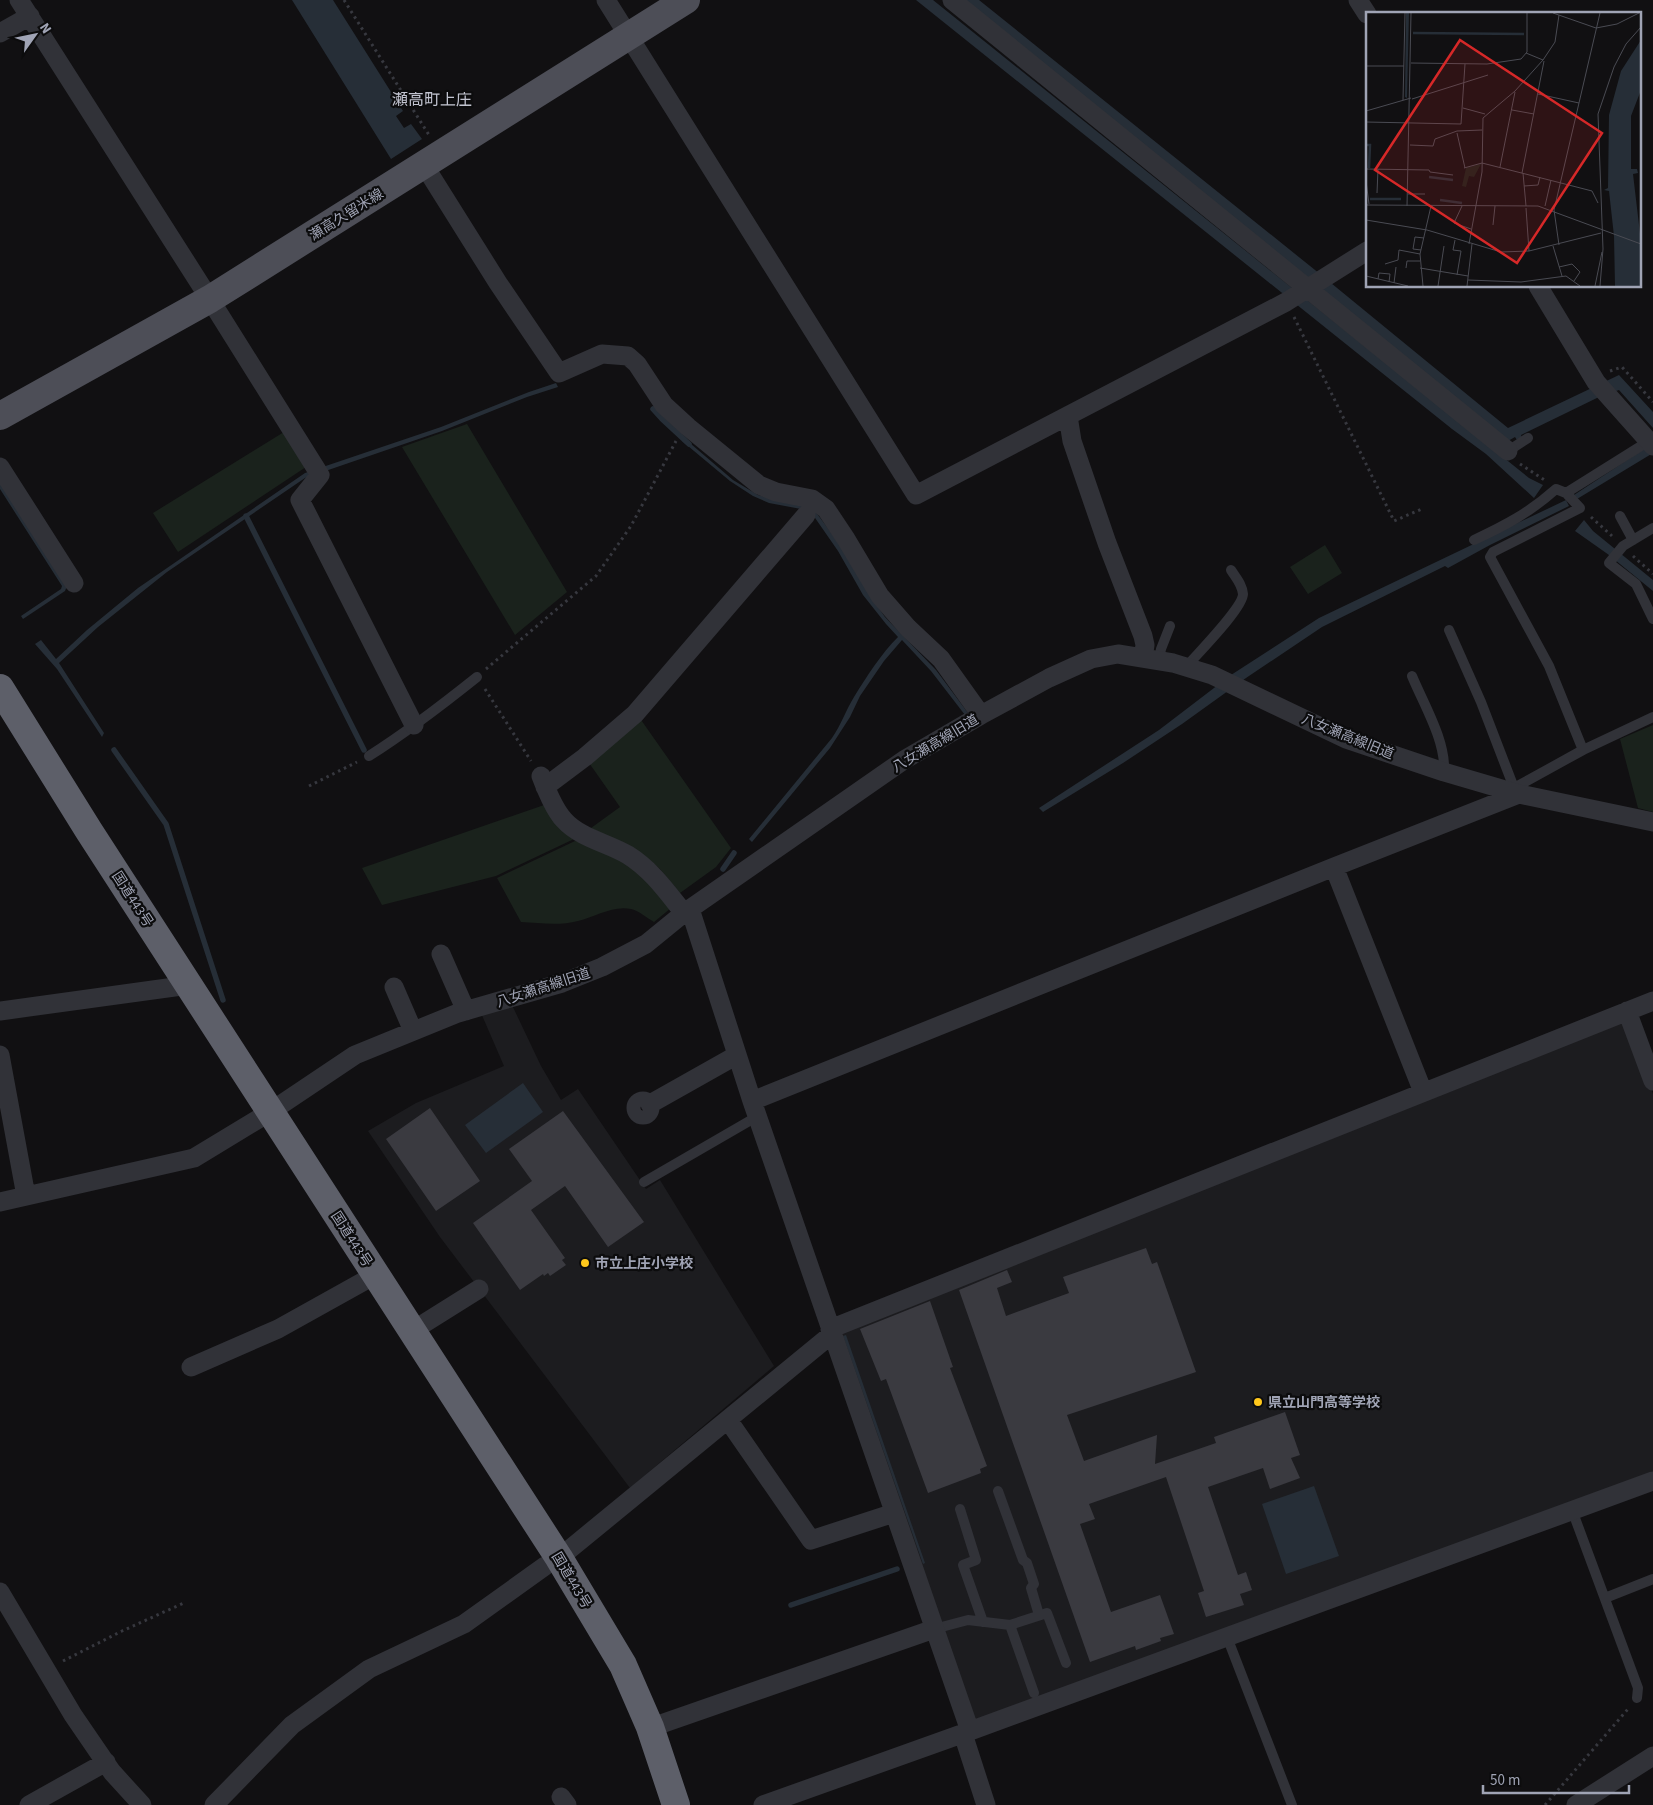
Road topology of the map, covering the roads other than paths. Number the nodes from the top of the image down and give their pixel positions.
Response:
1 (19, 0) edge
2 (606, 0) edge
3 (686, 0) edge
4 (952, 0) edge
5 (1358, 0) edge
6 (1366, 12) edge
7 (30, 16) junction
8 (0, 33) edge
9 (628, 36) junction
10 (433, 160) junction
11 (1366, 252) edge
12 (1539, 288) edge
13 (1308, 289) junction
14 (210, 299) junction
15 (0, 416) edge
16 (1068, 416) junction
17 (1528, 438) dead end
18 (1651, 443) edge
19 (1508, 451) joint
20 (0, 467) edge
21 (1561, 491) junction
22 (806, 515) dead end
23 (1620, 516) dead end
24 (1653, 528) edge
25 (1474, 540) dead end
26 (1633, 540) junction
27 (1230, 570) dead end
28 (74, 583) dead end
29 (1653, 619) edge
30 (1170, 626) dead end
31 (1449, 630) dead end
32 (1151, 659) junction
33 (1186, 667) junction
34 (1412, 676) dead end
35 (477, 677) road end
36 (3, 699) edge
37 (980, 715) junction
38 (1653, 717) edge
39 (414, 725) junction
40 (1583, 750) junction
41 (369, 756) road end
42 (1444, 772) junction
43 (1516, 792) junction
44 (1653, 822) edge
45 (1334, 866) junction
46 (687, 911) junction
47 (441, 954) dead end
48 (188, 985) junction
49 (394, 987) dead end
50 (1653, 1001) edge
51 (0, 1011) edge
52 (466, 1011) junction
53 (1627, 1011) junction
54 (413, 1031) junction
55 (0, 1055) edge
56 (736, 1055) junction
57 (1653, 1081) edge
58 (1423, 1092) junction
59 (650, 1104) dead end
60 (755, 1109) junction
61 (270, 1112) junction
62 (644, 1182) dead end
63 (26, 1196) junction
64 (0, 1202) edge
65 (375, 1275) junction
66 (479, 1289) dead end
67 (412, 1332) junction
68 (831, 1332) junction
69 (191, 1367) dead end
70 (728, 1420) junction
71 (1653, 1480) edge
72 (998, 1491) dead end
73 (960, 1509) dead end
74 (1572, 1510) junction
75 (894, 1513) junction
76 (552, 1562) junction
77 (1653, 1579) edge
78 (0, 1592) edge
79 (1605, 1598) junction
80 (1039, 1615) junction
81 (983, 1622) junction
82 (1010, 1625) junction
83 (934, 1628) junction
84 (1227, 1637) junction
85 (1066, 1663) dead end
86 (1034, 1693) dead end
87 (1637, 1698) road end
88 (661, 1724) dead end
89 (967, 1732) junction
90 (1653, 1756) edge
91 (106, 1762) junction
92 (29, 1805) edge
93 (142, 1805) edge
94 (214, 1805) edge
95 (676, 1805) edge
96 (763, 1805) edge
97 (986, 1805) edge
98 (1292, 1805) edge
99 (1576, 1805) edge

1 - 7 street
2 - 9 street
3 - 9 main road, 瀬高久留米線
4 - 13 street
5 - 6 street
7 - 8 street
7 - 14 street
9 - 10 main road, 瀬高久留米線
9 - 16 street
10 - 14 main road, 瀬高久留米線
10 - 37 street
11 - 13 street
12 - 18 street
13 - 16 street
13 - 19 street
14 - 15 main road, 瀬高久留米線
14 - 39 street
16 - 32 street
17 - 19 lane
18 - 21 lane
20 - 28 street
21 - 25 lane
21 - 40 lane
22 - 46 street
23 - 26 lane
24 - 26 lane
26 - 29 lane
27 - 33 lane
30 - 32 lane
31 - 43 lane
32 - 33 street, 八女瀬高線旧道
32 - 37 street, 八女瀬高線旧道
33 - 42 street, 八女瀬高線旧道
34 - 42 lane
35 - 39 lane
36 - 48 highway, 国道443号
37 - 46 street, 八女瀬高線旧道
38 - 40 lane
39 - 41 lane
40 - 43 lane
42 - 43 street, 八女瀬高線旧道
43 - 44 street, 八女瀬高線旧道
43 - 45 street
45 - 58 street
45 - 60 street
46 - 52 street, 八女瀬高線旧道
46 - 56 street
47 - 52 street
48 - 51 street
48 - 61 highway, 国道443号
49 - 54 street
50 - 53 street
52 - 54 street, 八女瀬高線旧道
53 - 57 street
53 - 58 street
54 - 61 street, 八女瀬高線旧道
55 - 63 street
56 - 59 street
56 - 60 street
58 - 68 street
60 - 62 lane
60 - 68 street
61 - 63 street, 八女瀬高線旧道
61 - 65 highway, 国道443号
63 - 64 street, 八女瀬高線旧道
65 - 67 highway, 国道443号
65 - 69 street
66 - 67 street
67 - 76 highway, 国道443号
68 - 70 street
68 - 75 street
70 - 75 street
70 - 76 street
71 - 74 street
72 - 80 lane
73 - 81 lane
74 - 79 lane
74 - 84 street
75 - 83 street
76 - 94 street
76 - 95 highway, 国道443号
77 - 79 lane
78 - 91 street
79 - 87 lane
80 - 82 lane
80 - 85 lane
81 - 82 lane
81 - 83 lane
82 - 86 lane
83 - 88 street
83 - 89 street
84 - 89 street
84 - 98 lane
89 - 96 street
89 - 97 street
90 - 99 street
91 - 92 street
91 - 93 street

